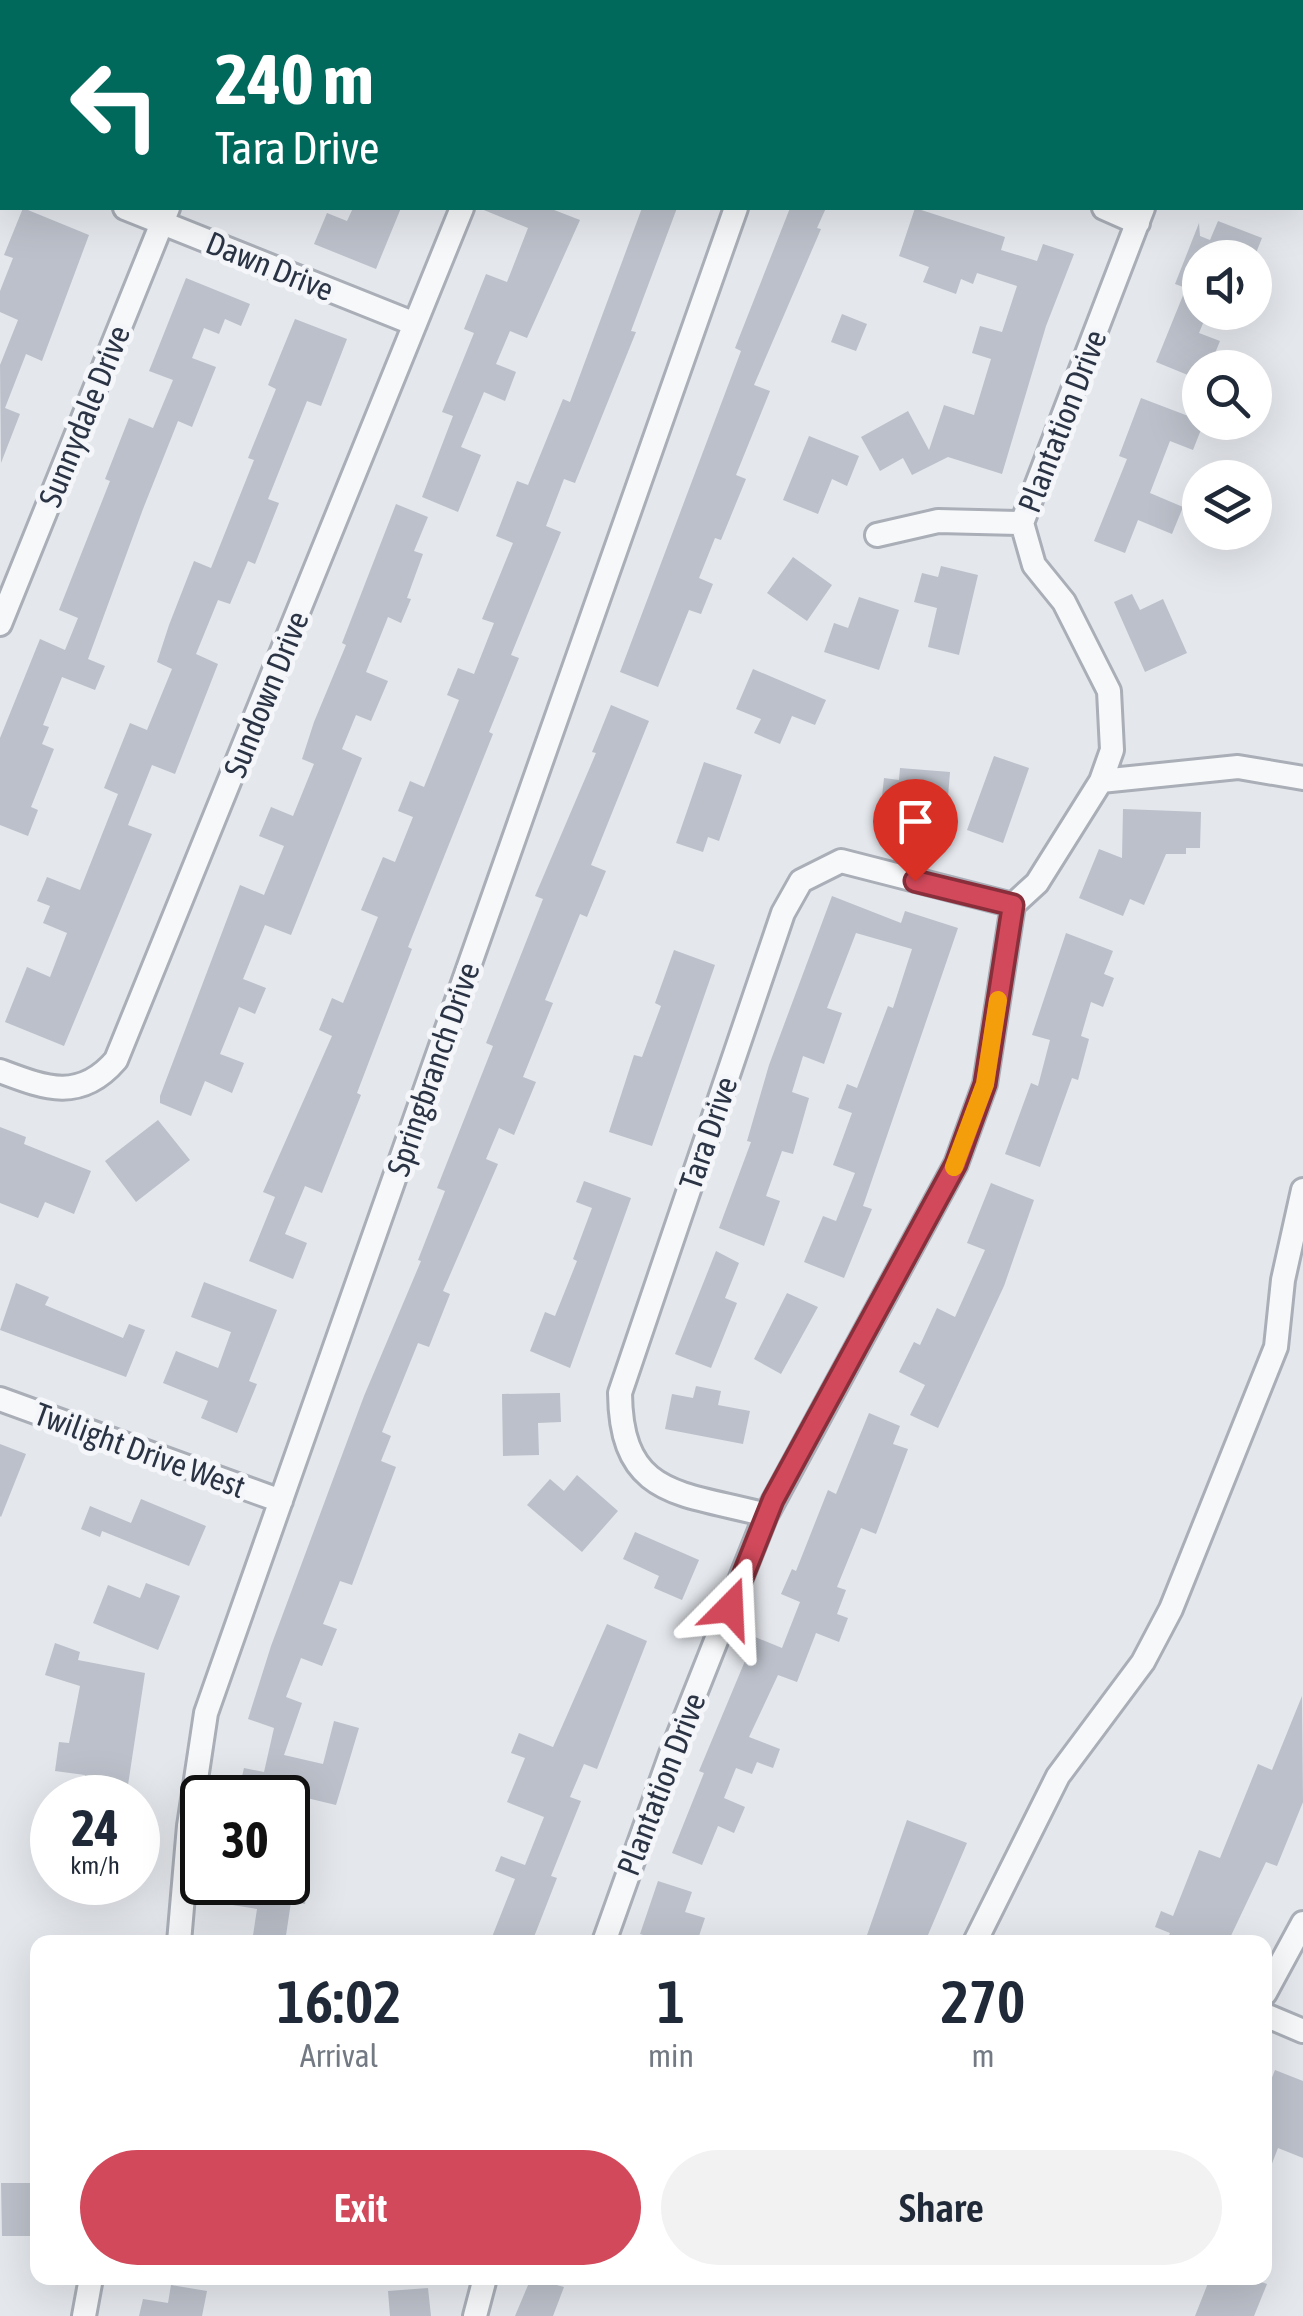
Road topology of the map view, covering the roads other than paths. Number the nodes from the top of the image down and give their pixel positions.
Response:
1 (136, 210) edge
2 (461, 210) edge
3 (735, 210) edge
4 (1113, 210) edge
5 (165, 215) edge
6 (1140, 216) edge
7 (415, 324) junction
8 (1022, 523) junction
9 (877, 536) dead end
10 (0, 624) edge
11 (1303, 778) edge
12 (1102, 781) junction
13 (1013, 905) junction
14 (0, 1070) edge
15 (1303, 1190) edge
16 (0, 1399) edge
17 (281, 1501) junction
18 (766, 1515) junction
19 (1303, 1923) edge
20 (180, 1935) edge
21 (606, 1935) edge
22 (978, 1935) edge
23 (1272, 1979) edge
24 (1272, 2018) edge
25 (1303, 2031) edge
26 (89, 2285) edge
27 (484, 2285) edge
28 (84, 2316) edge
29 (474, 2316) edge

1 - 5 street, Dawn Drive
2 - 7 street, Sundown Drive
3 - 17 street, Springbranch Drive
4 - 6 street
5 - 7 street, Dawn Drive
5 - 10 street, Sunnydale Drive
6 - 8 street, Plantation Drive
7 - 14 street, Sundown Drive
8 - 9 street
8 - 12 street, Plantation Drive
11 - 12 street
12 - 13 street, Plantation Drive
13 - 18 street, Plantation Drive
13 - 18 street, Tara Drive
15 - 22 street
16 - 17 street, Twilight Drive West
17 - 20 street, Springbranch Drive
18 - 21 street, Plantation Drive
19 - 23 street
24 - 25 street
26 - 28 street
27 - 29 street

